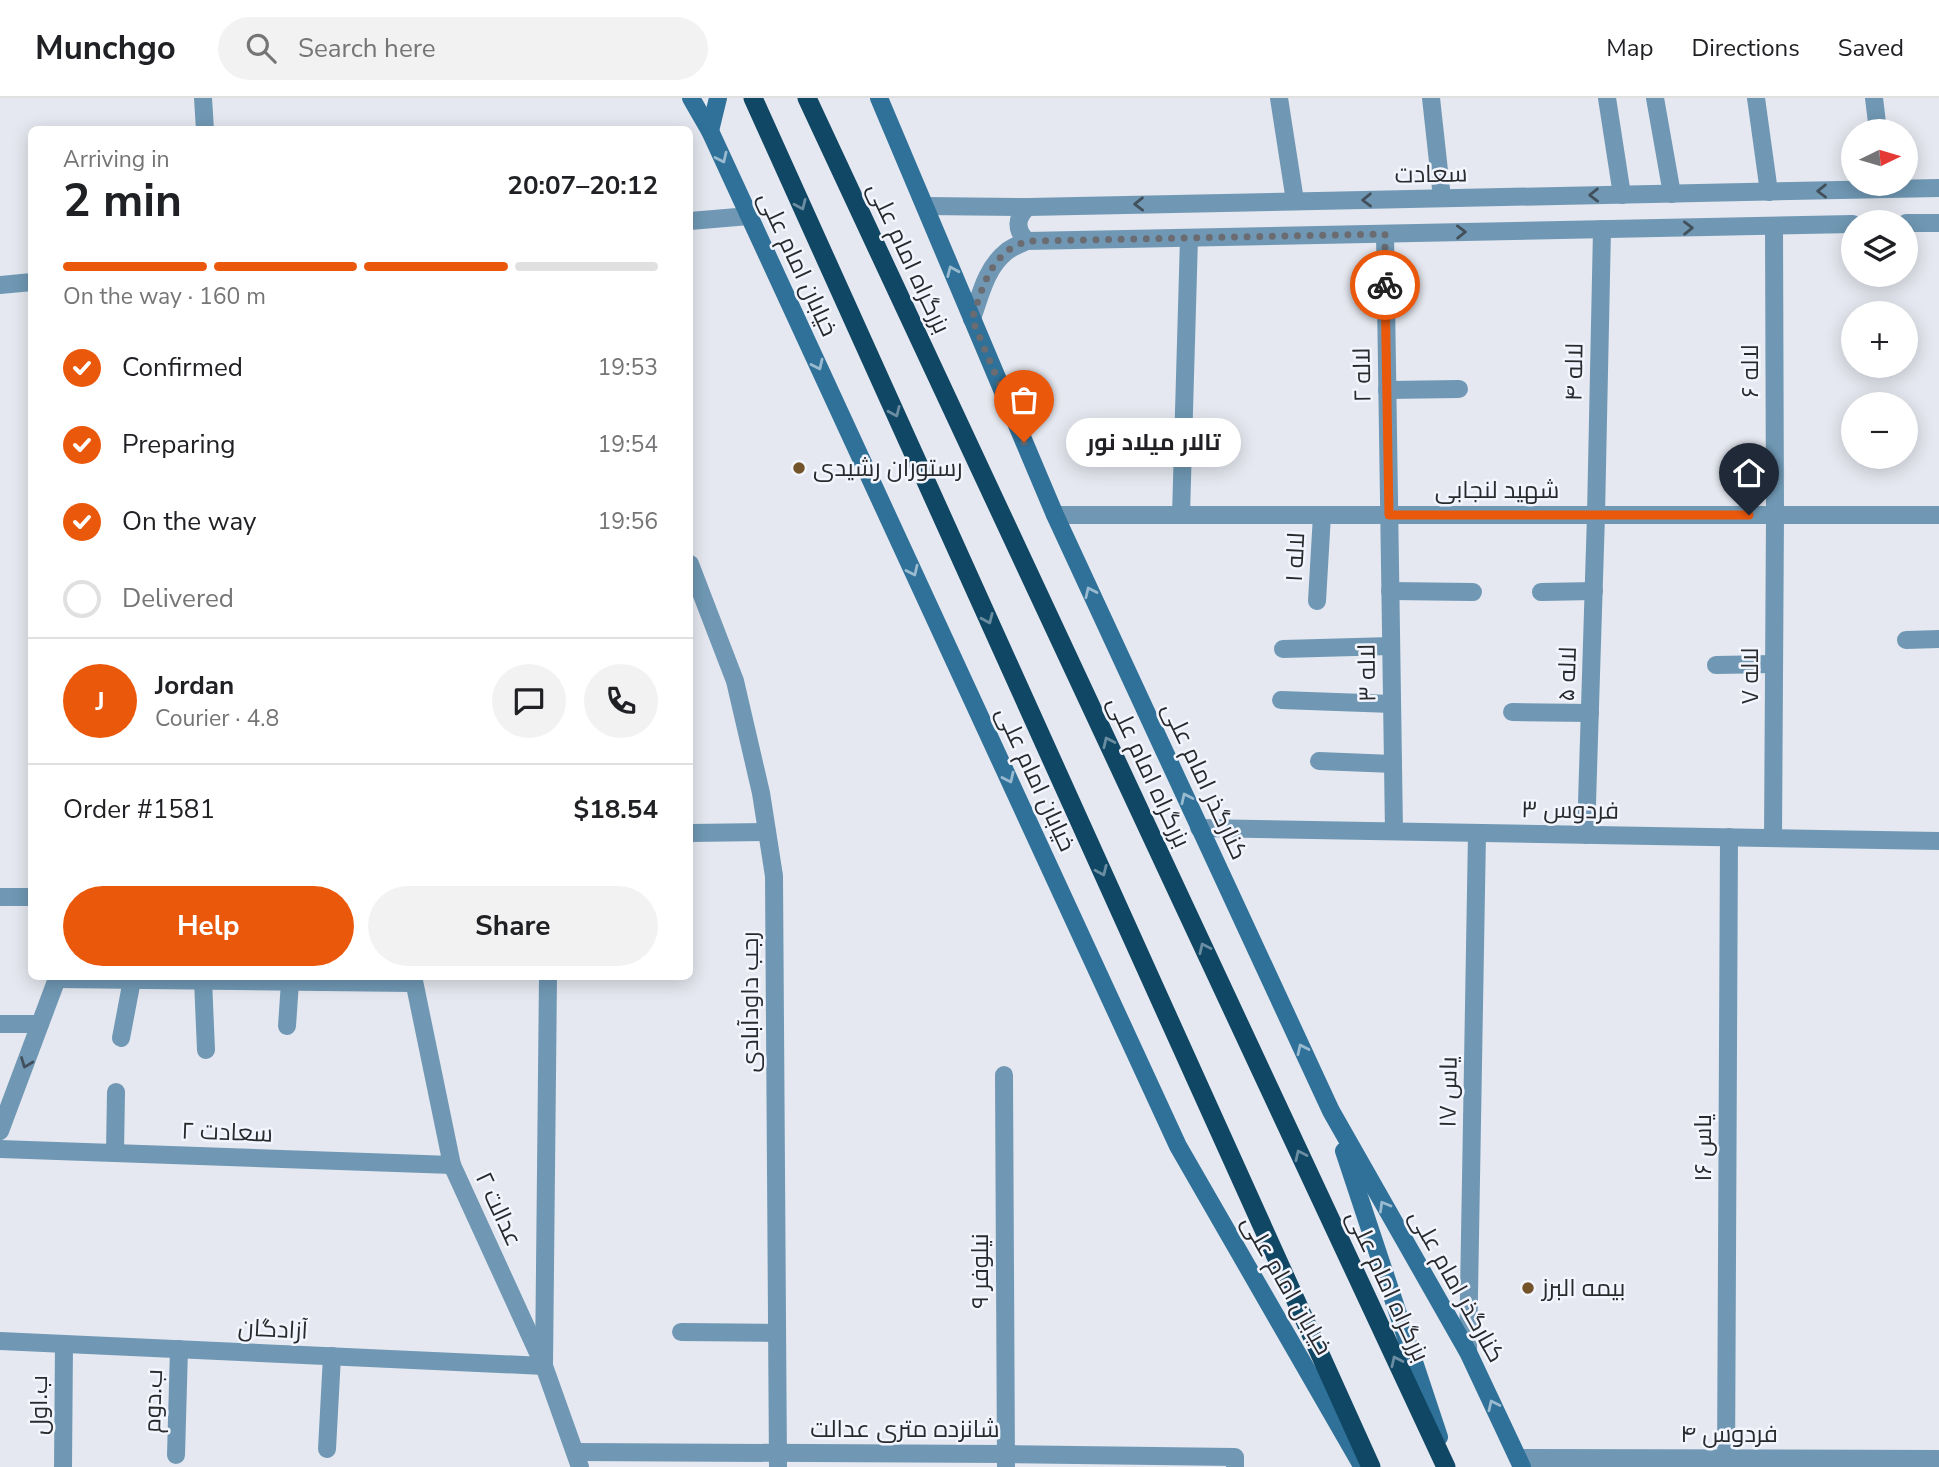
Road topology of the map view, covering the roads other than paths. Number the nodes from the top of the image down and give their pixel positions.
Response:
1 (203, 98) edge
2 (691, 98) edge
3 (718, 98) edge
4 (753, 98) edge
5 (807, 98) edge
6 (879, 98) edge
7 (1279, 98) edge
8 (1431, 98) edge
9 (1607, 98) edge
10 (1655, 98) edge
11 (1756, 98) edge
12 (1874, 98) edge
13 (1877, 119) edge
14 (205, 126) edge
15 (710, 131) junction
16 (1918, 187) edge
17 (1841, 188) edge
18 (1939, 188) edge
19 (1769, 191) junction
20 (1622, 194) junction
21 (1672, 194) junction
22 (1442, 198) junction
23 (1295, 201) junction
24 (925, 206) junction
25 (1028, 207) junction
26 (749, 216) junction
27 (693, 221) edge
28 (1918, 223) edge
29 (1939, 223) edge
30 (1841, 224) edge
31 (1774, 226) junction
32 (1602, 229) junction
33 (1385, 234) junction
34 (1189, 238) junction
35 (1027, 241) junction
36 (28, 282) edge
37 (0, 285) edge
38 (972, 319) junction
39 (1458, 389) dead end
40 (1387, 390) junction
41 (1055, 515) junction
42 (1181, 515) junction
43 (1322, 515) junction
44 (1389, 515) junction
45 (1596, 515) junction
46 (1775, 515) junction
47 (1939, 515) edge
48 (695, 589) edge
49 (1390, 591) junction
50 (1594, 591) junction
51 (1473, 592) dead end
52 (1541, 592) dead end
53 (1317, 601) dead end
54 (1939, 639) edge
55 (1906, 640) dead end
56 (1391, 646) junction
57 (1283, 649) dead end
58 (1774, 664) junction
59 (1716, 665) dead end
60 (1281, 700) dead end
61 (1392, 704) junction
62 (1512, 712) dead end
63 (1590, 713) junction
64 (1319, 761) dead end
65 (1393, 764) junction
66 (1199, 828) junction
67 (1394, 831) junction
68 (767, 832) junction
69 (693, 833) edge
70 (1477, 833) junction
71 (1586, 835) junction
72 (1729, 837) junction
73 (1773, 838) junction
74 (1939, 841) edge
75 (0, 897) edge
76 (28, 897) edge
77 (57, 980) edge
78 (132, 980) joint
79 (203, 980) joint
80 (262, 980) edge
81 (338, 980) edge
82 (413, 980) edge
83 (548, 980) edge
84 (289, 982) junction
85 (0, 1024) edge
86 (40, 1024) junction
87 (287, 1026) dead end
88 (121, 1038) dead end
89 (206, 1050) dead end
90 (1003, 1075) dead end
91 (117, 1092) dead end
92 (1331, 1111) junction
93 (0, 1131) edge
94 (0, 1149) edge
95 (115, 1152) junction
96 (452, 1165) junction
97 (681, 1332) dead end
98 (777, 1333) junction
99 (0, 1341) edge
100 (64, 1344) junction
101 (179, 1349) junction
102 (1468, 1352) junction
103 (332, 1356) junction
104 (544, 1366) junction
105 (327, 1450) dead end
106 (176, 1455) dead end
107 (1939, 1459) edge
108 (577, 1460) edge
109 (778, 1460) edge
110 (1006, 1460) edge
111 (1235, 1462) edge
112 (1520, 1463) edge
113 (1726, 1463) edge
114 (63, 1467) edge
115 (1363, 1467) edge
116 (1371, 1467) edge
117 (1448, 1467) edge

1 - 14 street
2 - 15 main road, خیابان امام علی
3 - 15 main road
4 -> 116 highway
117 -> 5 highway, بزرگراه امام علی
6 - 24 main road, کنارگذر امام علی
7 - 23 street
8 - 22 street
9 - 20 street
10 - 21 street
11 - 19 street
12 - 13 street
15 -> 26 main road, خیابان امام علی
16 - 18 street, سعادت
17 -> 19 street, سعادت
19 - 21 street, سعادت
20 - 21 street, سعادت
20 -> 22 street, سعادت
22 -> 23 street, سعادت
23 -> 25 street, سعادت
24 - 25 street, سعادت
38 -> 24 main road, کنارگذر امام علی
25 - 35 street
26 - 27 street
26 -> 115 main road, خیابان امام علی
28 - 29 street
30 - 31 street
32 -> 31 street
31 - 46 street, لاله ۶
33 -> 32 street
32 - 45 street, لاله ۴
33 - 34 street
33 - 40 street, لاله ۲
34 - 35 street
34 - 42 street
35 - 38 street
36 - 37 street
38 - 41 main road, کنارگذر امام علی
39 - 40 street
40 - 44 street, لاله ۲
41 - 42 street, شهید لنجابی
66 -> 41 main road, کنارگذر امام علی
42 - 43 street, شهید لنجابی
43 - 44 street, شهید لنجابی
43 - 53 street, لاله ۱
44 - 45 street, شهید لنجابی
44 - 49 street, لاله ۳
45 - 46 street, شهید لنجابی
45 - 50 street, لاله ۵
46 - 47 street, شهید لنجابی
46 - 58 street, لاله ۷
48 - 68 street, رجب داودآبادی
49 - 51 street
49 - 56 street, لاله ۳
50 - 52 street
50 - 63 street, لاله ۵
54 - 55 street
56 - 57 street
56 - 61 street, لاله ۳
58 - 59 street
58 - 73 street, لاله ۷
60 - 61 street
61 - 65 street, لاله ۳
62 - 63 street
63 - 71 street, لاله ۵
64 - 65 street
65 - 67 street, لاله ۳
66 - 67 street, فردوس ۳
92 -> 66 main road, کنارگذر امام علی
67 - 70 street, فردوس ۳
68 - 69 street
68 - 98 street, رجب داودآبادی
70 - 71 street, فردوس ۳
70 - 102 street, یاس ۱۷
71 - 72 street, فردوس ۳
72 - 73 street, فردوس ۳
72 - 113 street, یاس ۱۶
73 - 74 street, فردوس ۳
75 - 76 street
77 - 86 street
78 - 79 street
78 - 88 street
79 - 89 street
80 - 84 street
81 - 84 street
82 - 96 street, عدالت ۲
83 - 104 street
84 - 87 street
85 - 86 street
86 -> 93 street
90 - 110 street, نیلوفر ۹
91 - 95 street
102 -> 92 main road, کنارگذر امام علی
92 - 117 main road
94 - 95 street, سعادت ۲
95 - 96 street, سعادت ۲
96 - 104 street, عدالت ۲
97 - 98 street
98 - 109 street, رجب داودآبادی
99 - 100 street, آزادگان
100 - 101 street, آزادگان
100 - 114 street, ب.اول
101 - 103 street, آزادگان
101 - 106 street, ب.دوم
112 -> 102 main road, کنارگذر امام علی
103 - 104 street, آزادگان
103 - 105 street
104 - 108 street, عدالت ۲
107 - 113 street, فردوس ۴
108 - 109 street, شانزده متری عدالت
109 - 110 street, شانزده متری عدالت
110 - 111 street, شانزده متری عدالت
112 - 113 street, فردوس ۴

